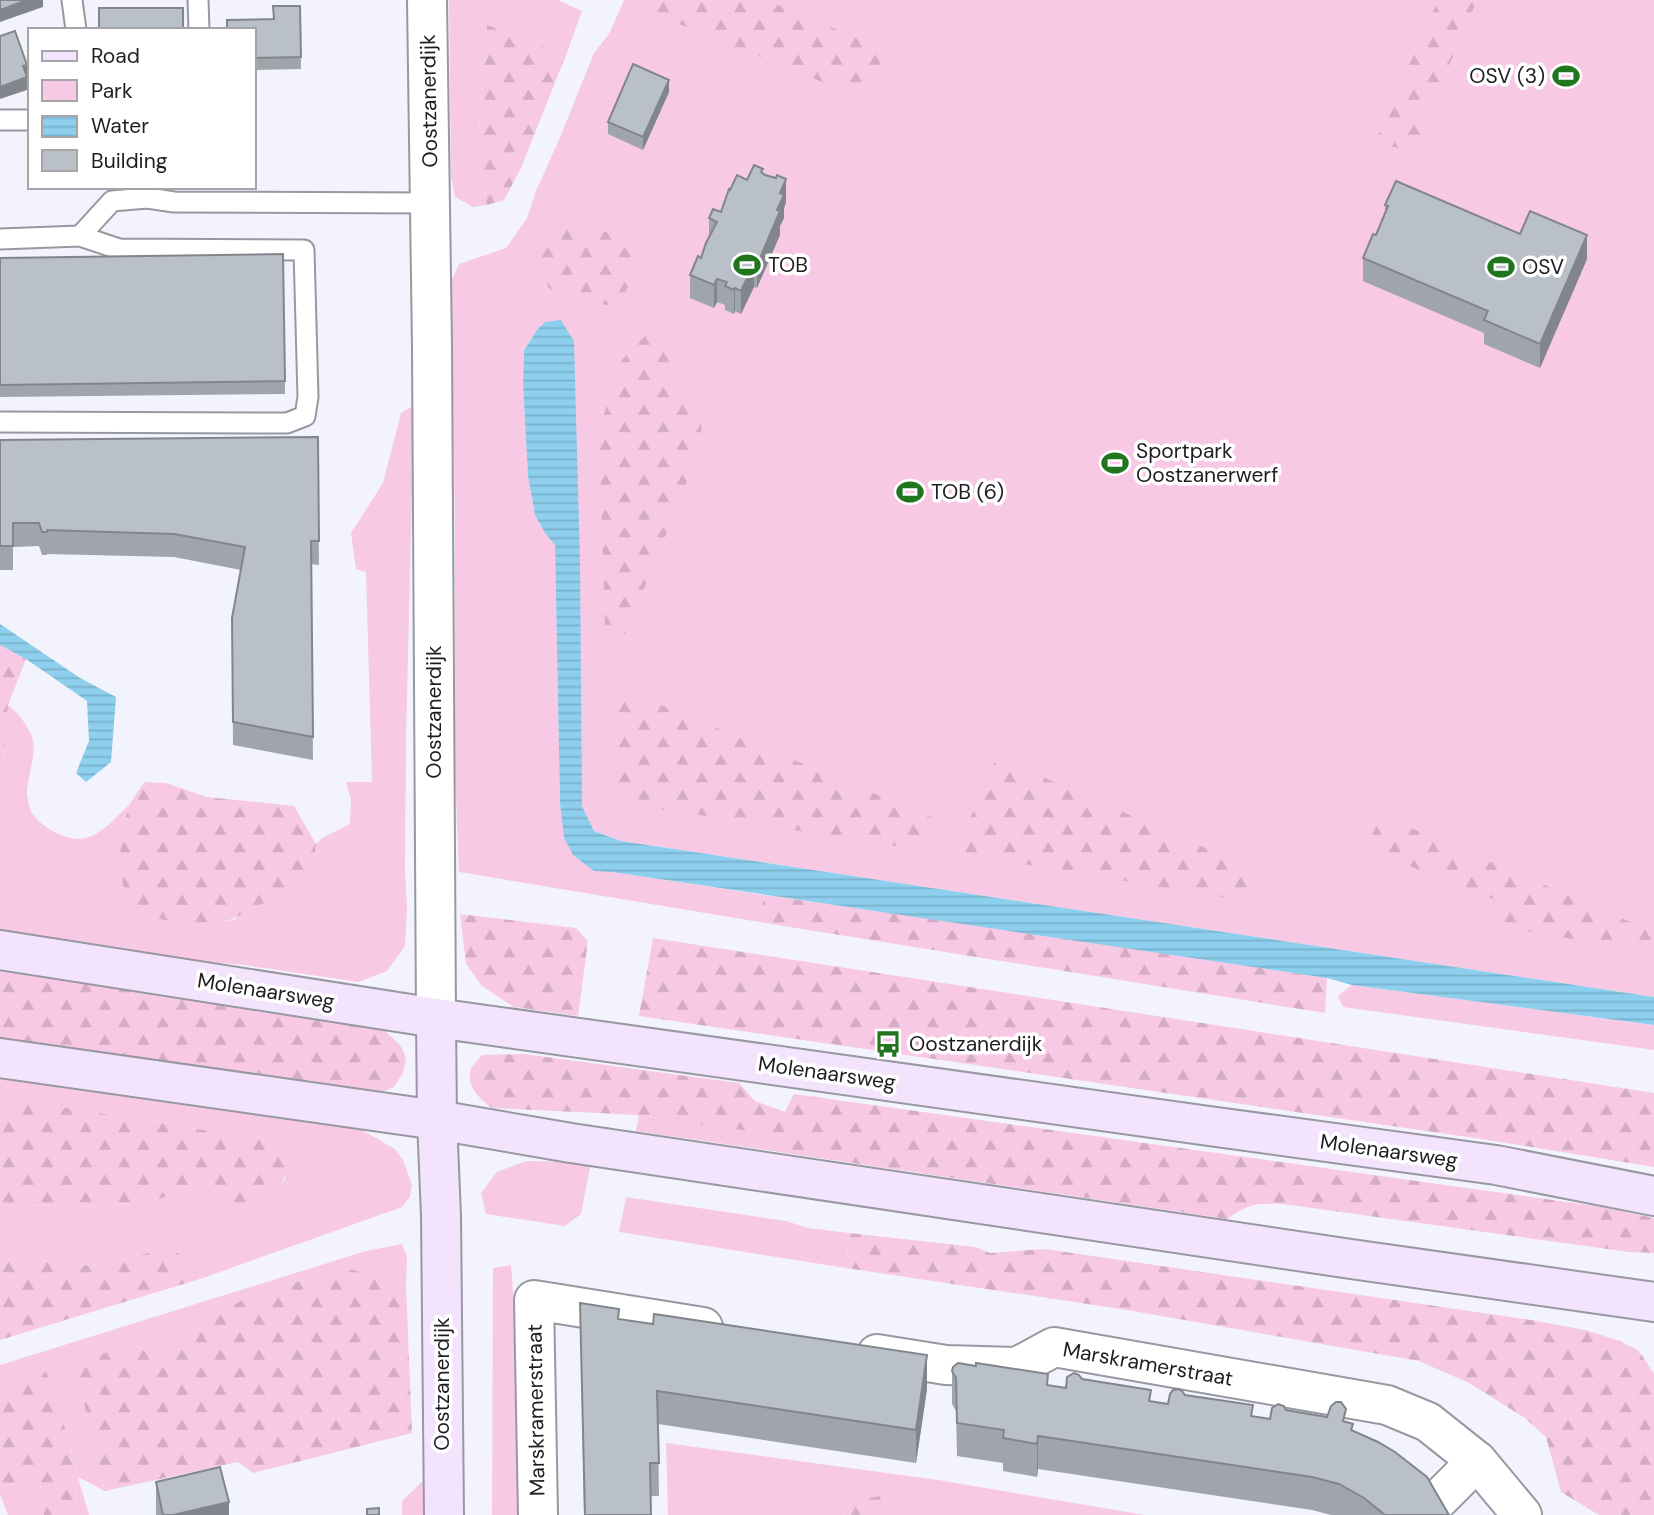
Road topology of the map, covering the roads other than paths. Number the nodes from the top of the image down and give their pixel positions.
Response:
1 (72, 0) edge
2 (198, 0) edge
3 (427, 0) edge
4 (76, 28) edge
5 (198, 28) edge
6 (0, 120) edge
7 (28, 120) edge
8 (143, 193) edge
9 (431, 203) junction
10 (80, 236) junction
11 (0, 239) edge
12 (0, 422) edge
13 (0, 950) edge
14 (436, 1018) junction
15 (0, 1058) edge
16 (437, 1120) junction
17 (1654, 1196) edge
18 (1581, 1292) junction
19 (1654, 1303) edge
20 (1654, 1324) edge
21 (740, 1332) edge
22 (850, 1350) edge
23 (1478, 1461) junction
24 (1427, 1510) edge
25 (444, 1515) edge
26 (538, 1515) edge
27 (1521, 1515) edge

1 - 4 lane
2 - 5 lane
3 - 9 street, Oostzanerdijk
6 - 7 lane
8 - 9 lane
8 - 10 lane
9 - 14 street, Oostzanerdijk
10 - 11 lane
10 - 12 lane
13 - 14 main road, Molenaarsweg
14 - 16 main road, Oostzanerdijk
14 - 17 main road, Molenaarsweg
15 - 16 main road
16 - 18 main road
16 - 25 main road, Oostzanerdijk
18 - 19 main road
18 - 20 main road
21 - 26 street, Marskramerstraat
22 - 23 street, Marskramerstraat
23 - 24 street
23 - 27 street, Marskramerstraat

